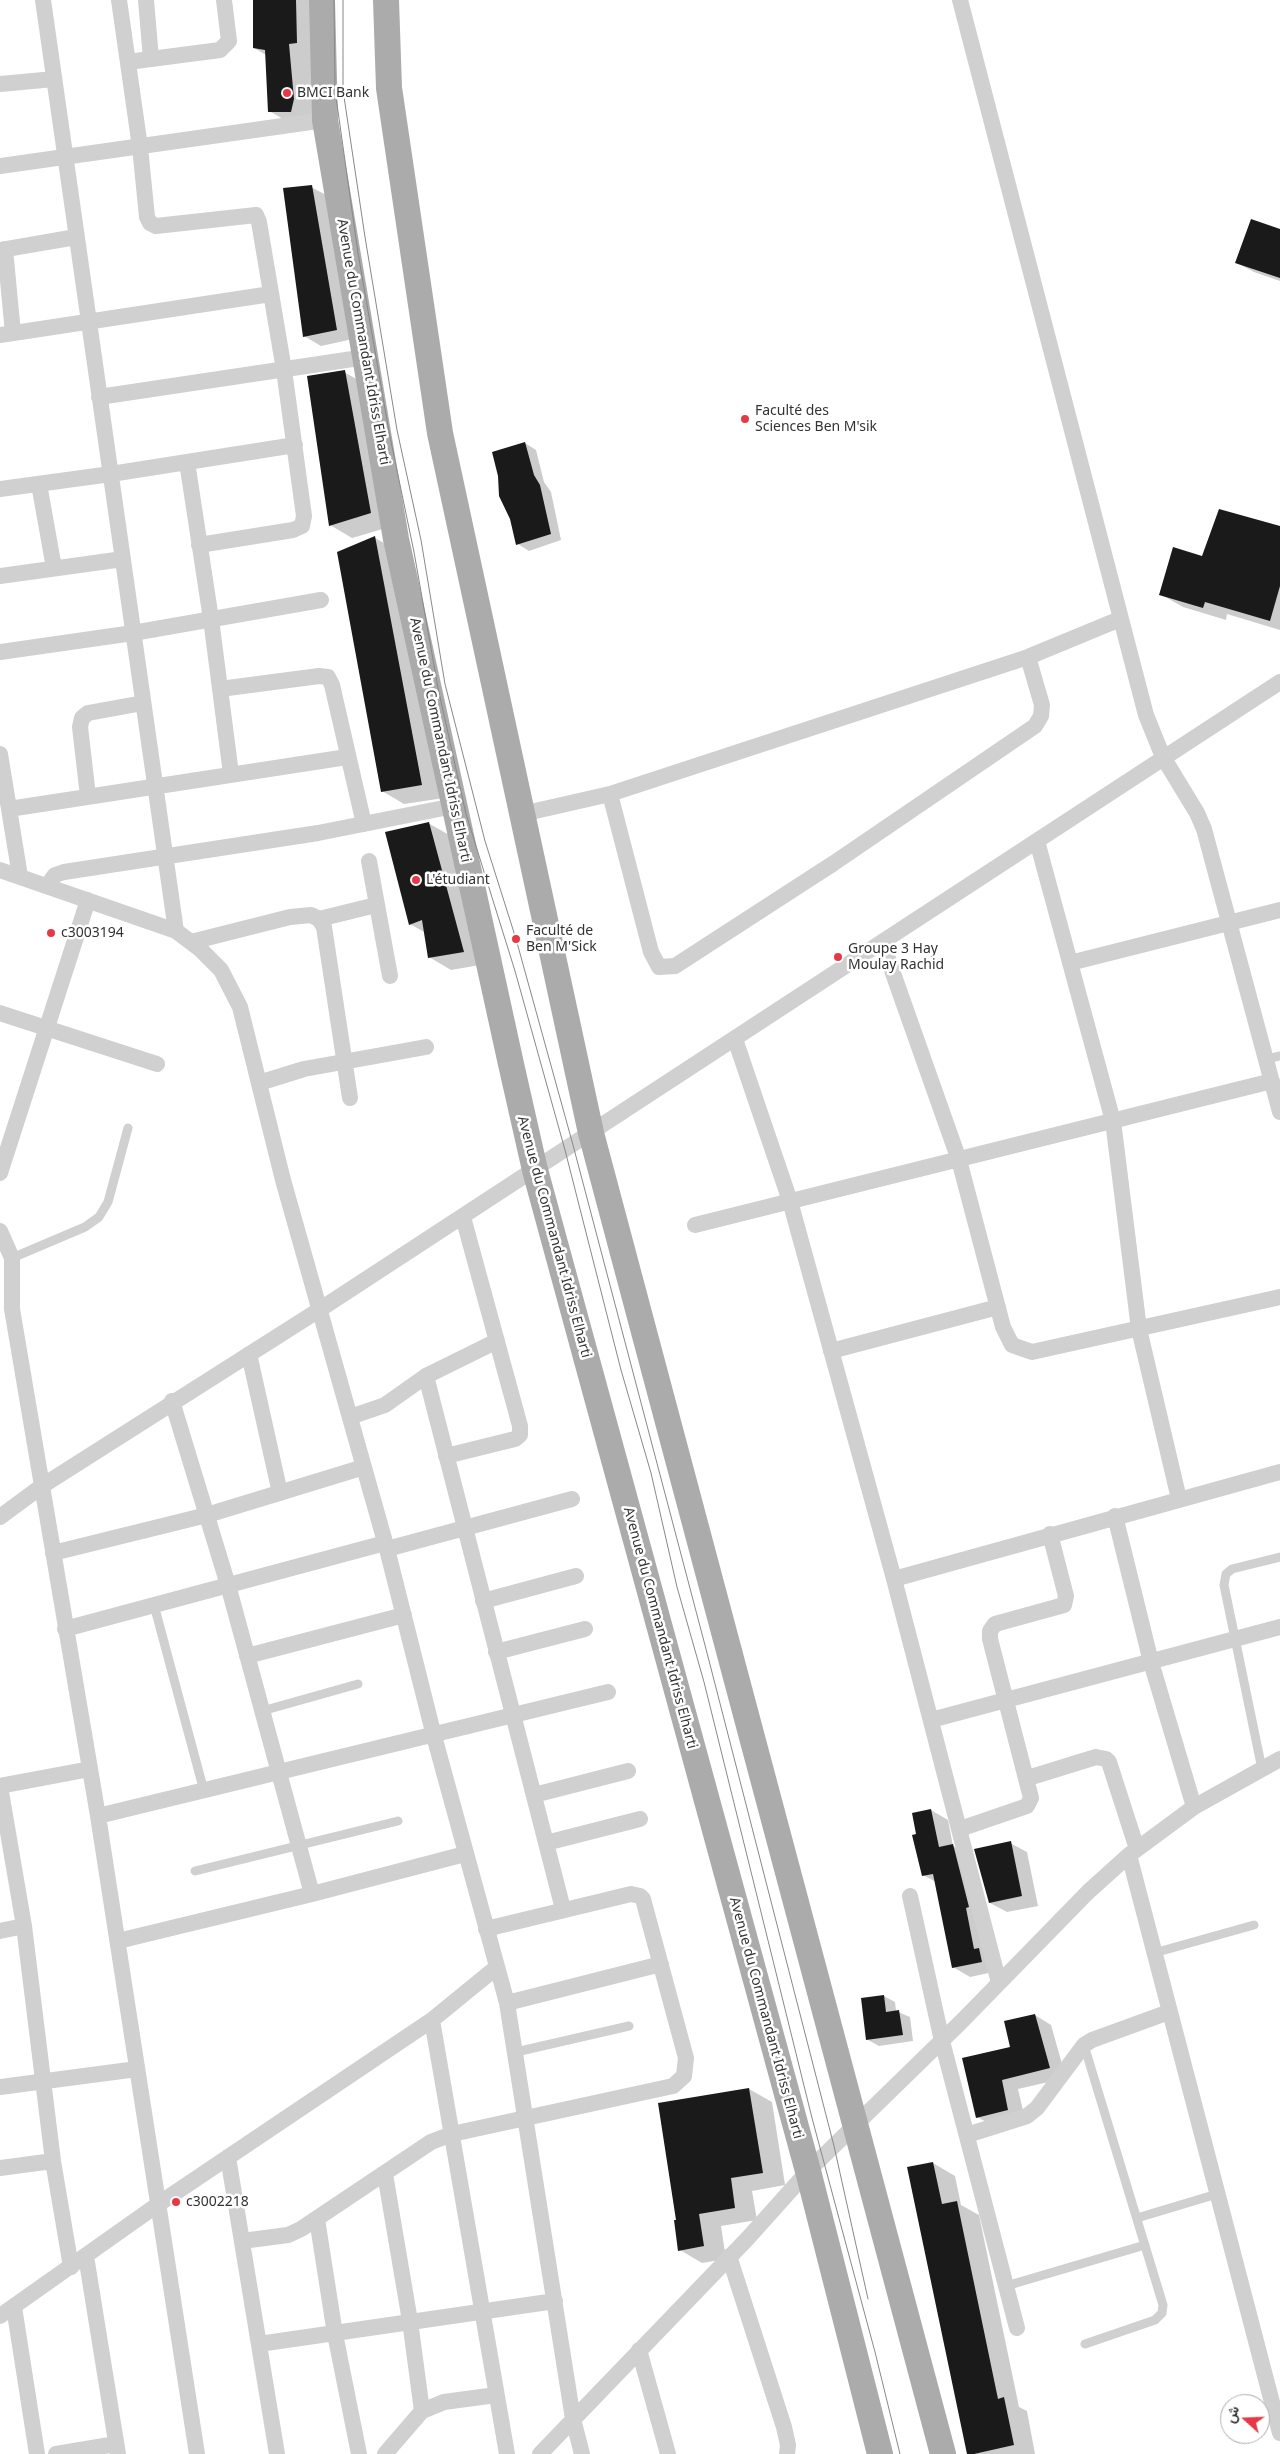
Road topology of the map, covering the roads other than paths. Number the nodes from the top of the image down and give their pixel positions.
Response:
1 (47, 0) edge
2 (119, 0) edge
3 (146, 0) edge
4 (224, 0) edge
5 (322, 0) edge
6 (386, 0) edge
7 (960, 0) edge
8 (151, 59) junction
9 (128, 62) junction
10 (54, 79) junction
11 (0, 84) edge
12 (325, 120) junction
13 (140, 147) junction
14 (64, 156) junction
15 (0, 166) edge
16 (76, 237) junction
17 (2, 249) edge
18 (270, 294) junction
19 (89, 323) junction
20 (7, 334) edge
21 (366, 357) junction
22 (284, 370) junction
23 (99, 397) junction
24 (294, 445) junction
25 (187, 462) junction
26 (110, 474) junction
27 (39, 484) junction
28 (0, 489) edge
29 (199, 546) junction
30 (123, 559) junction
31 (54, 568) junction
32 (0, 576) edge
33 (322, 600) dead end
34 (1120, 618) junction
35 (211, 620) junction
36 (133, 633) junction
37 (0, 652) edge
38 (1028, 657) junction
39 (1278, 686) edge
40 (220, 689) junction
41 (143, 704) junction
42 (0, 754) edge
43 (347, 757) junction
44 (1163, 758) junction
45 (231, 774) junction
46 (155, 786) junction
47 (610, 794) junction
48 (88, 796) junction
49 (454, 806) junction
50 (9, 808) junction
51 (522, 814) junction
52 (364, 824) junction
53 (1037, 841) junction
54 (166, 857) junction
55 (369, 862) dead end
56 (0, 870) edge
57 (20, 876) junction
58 (47, 886) junction
59 (88, 900) junction
60 (376, 905) junction
61 (1280, 910) edge
62 (319, 919) junction
63 (1230, 923) junction
64 (176, 931) junction
65 (191, 942) junction
66 (882, 942) junction
67 (1070, 963) junction
68 (390, 976) dead end
69 (0, 1013) edge
70 (46, 1028) junction
71 (735, 1038) junction
72 (426, 1048) dead end
73 (1273, 1058) edge
74 (345, 1062) junction
75 (157, 1064) dead end
76 (1272, 1082) junction
77 (259, 1083) junction
78 (350, 1098) dead end
79 (1280, 1112) edge
80 (1114, 1121) junction
81 (128, 1128) dead end
82 (591, 1133) junction
83 (960, 1160) junction
84 (535, 1170) junction
85 (0, 1173) edge
86 (790, 1201) junction
87 (463, 1217) junction
88 (695, 1226) dead end
89 (0, 1231) edge
90 (12, 1258) junction
91 (1280, 1297) edge
92 (998, 1307) junction
93 (6, 1310) edge
94 (320, 1310) junction
95 (1139, 1329) junction
96 (497, 1341) junction
97 (831, 1351) junction
98 (249, 1354) junction
99 (426, 1376) junction
100 (172, 1401) junction
101 (350, 1417) junction
102 (446, 1456) junction
103 (364, 1467) junction
104 (1280, 1472) edge
105 (42, 1486) junction
106 (280, 1493) junction
107 (572, 1499) dead end
108 (1179, 1499) junction
109 (207, 1515) junction
110 (1115, 1516) junction
111 (0, 1518) edge
112 (464, 1528) junction
113 (1050, 1534) junction
114 (386, 1546) junction
115 (53, 1553) junction
116 (1280, 1557) edge
117 (576, 1576) dead end
118 (894, 1579) junction
119 (228, 1585) junction
120 (483, 1601) junction
121 (154, 1605) junction
122 (404, 1615) junction
123 (1280, 1627) edge
124 (65, 1629) junction
125 (585, 1629) dead end
126 (1234, 1640) junction
127 (496, 1652) junction
128 (247, 1656) junction
129 (1151, 1662) junction
130 (358, 1684) dead end
131 (608, 1692) dead end
132 (1007, 1700) junction
133 (262, 1711) junction
134 (513, 1716) junction
135 (932, 1720) junction
136 (434, 1736) junction
137 (1280, 1759) edge
138 (90, 1769) junction
139 (1262, 1769) junction
140 (628, 1771) dead end
141 (279, 1773) junction
142 (1028, 1778) junction
143 (0, 1786) edge
144 (204, 1791) junction
145 (534, 1795) junction
146 (1194, 1807) junction
147 (98, 1816) junction
148 (640, 1818) dead end
149 (398, 1821) dead end
150 (960, 1829) junction
151 (546, 1842) junction
152 (299, 1845) junction
153 (1133, 1852) junction
154 (465, 1854) junction
155 (195, 1871) dead end
156 (312, 1894) junction
157 (910, 1896) dead end
158 (563, 1910) junction
159 (1254, 1925) dead end
160 (24, 1926) junction
161 (486, 1929) junction
162 (0, 1931) edge
163 (118, 1941) junction
164 (1154, 1953) junction
165 (661, 1964) junction
166 (497, 1967) junction
167 (999, 1983) junction
168 (507, 2003) junction
169 (1169, 2012) junction
170 (432, 2020) junction
171 (629, 2026) dead end
172 (942, 2041) junction
173 (1084, 2045) junction
174 (516, 2052) junction
175 (137, 2069) junction
176 (43, 2079) junction
177 (0, 2087) edge
178 (527, 2118) junction
179 (855, 2126) junction
180 (452, 2134) junction
181 (967, 2135) junction
182 (228, 2157) junction
183 (53, 2160) junction
184 (0, 2168) edge
185 (808, 2171) junction
186 (385, 2174) junction
187 (1217, 2194) junction
188 (160, 2203) junction
189 (1137, 2218) junction
190 (317, 2219) junction
191 (242, 2241) junction
192 (1145, 2245) junction
193 (86, 2256) junction
194 (729, 2256) junction
195 (71, 2268) junction
196 (1006, 2286) junction
197 (555, 2300) junction
198 (14, 2306) junction
199 (483, 2311) junction
200 (0, 2316) edge
201 (410, 2322) junction
202 (1017, 2328) dead end
203 (335, 2334) junction
204 (259, 2344) junction
205 (1085, 2344) dead end
206 (639, 2350) junction
207 (496, 2395) junction
208 (422, 2411) junction
209 (573, 2420) junction
210 (1280, 2433) edge
211 (117, 2449) edge
212 (37, 2454) edge
213 (56, 2454) edge
214 (197, 2454) edge
215 (277, 2454) edge
216 (359, 2454) edge
217 (385, 2454) edge
218 (507, 2454) edge
219 (540, 2454) edge
220 (582, 2454) edge
221 (668, 2454) edge
222 (786, 2454) edge
223 (880, 2454) edge
224 (943, 2454) edge

1 - 10 street
2 - 9 street
3 - 8 street
4 - 8 street
5 - 12 main road, Avenue du Commandant Idriss Elharti
6 - 51 main road
7 - 34 street
8 - 9 street
9 - 13 street
10 - 11 street
10 - 14 street
12 - 13 street
12 - 21 main road, Avenue du Commandant Idriss Elharti
13 - 14 street
13 - 18 street
14 - 15 street
14 - 16 street
16 - 17 street
16 - 19 street
17 - 20 street
18 - 19 street
18 - 22 street
19 - 20 street
19 - 23 street
21 - 22 street
21 - 49 main road, Avenue du Commandant Idriss Elharti
22 - 23 street
22 - 24 street
23 - 26 street
24 - 25 street
24 - 29 street
25 - 26 street
25 - 29 street
26 - 27 street
26 - 30 street
27 - 28 street
27 - 31 street
29 - 35 street
30 - 31 street
30 - 36 street
31 - 32 street
33 - 35 street
34 - 38 street
34 - 44 street
35 - 36 street
35 - 40 street
36 - 37 street
36 - 41 street
38 - 47 street
38 - 47 street
39 - 44 street
40 - 43 street
40 - 45 street
41 - 46 street
41 - 48 street
42 - 50 street
43 - 45 street
43 - 52 street
44 - 53 street
44 - 63 street
45 - 46 street
46 - 48 street
46 - 54 street
47 - 51 street
48 - 50 street
49 - 52 street
49 - 84 main road, Avenue du Commandant Idriss Elharti
50 - 57 street
51 - 82 main road
52 - 54 street
53 - 66 street
53 - 67 street
54 - 58 street
54 - 64 street
55 - 60 street
56 - 57 street
57 - 58 street
58 - 59 street
59 - 64 street
59 - 70 street
60 - 62 street
60 - 68 street
61 - 63 street
62 - 65 street
62 - 74 street
63 - 67 street
63 - 73 street
64 - 65 street
65 - 77 street
66 - 71 street
66 - 83 street
67 - 80 street
69 - 70 street
70 - 75 street
70 - 85 street
71 - 82 street
71 - 86 street
72 - 74 street
73 - 76 street
74 - 77 street
74 - 78 street
76 - 79 street
76 - 80 street
77 - 94 street
80 - 83 street
80 - 95 street
81 - 90 lane
82 - 84 street
82 - 179 main road
83 - 86 street
83 - 92 street
84 - 87 street
84 - 185 main road, Avenue du Commandant Idriss Elharti
86 - 88 street
86 - 97 street
87 - 94 street
87 - 96 street
89 - 90 street
90 - 93 street
91 - 95 street
92 - 95 street
92 - 97 street
93 - 105 street
94 - 98 street
94 - 101 street
95 - 108 street
96 - 99 street
96 - 102 street
97 - 118 street
98 - 100 street
98 - 106 street
99 - 101 street
99 - 102 street
100 - 105 street
100 - 109 street
101 - 103 street
102 - 112 street
103 - 106 street
103 - 114 street
104 - 108 street
105 - 111 street
105 - 115 street
106 - 109 street
107 - 112 street
108 - 110 street
109 - 115 street
109 - 119 street
110 - 113 street
110 - 129 street
112 - 114 street
112 - 120 street
113 - 118 street
113 - 132 street
114 - 119 street
114 - 122 street
115 - 124 street
116 - 126 lane
117 - 120 street
118 - 135 street
119 - 121 street
119 - 128 street
120 - 127 street
121 - 124 street
121 - 144 lane
122 - 128 street
122 - 136 street
123 - 126 street
124 - 138 street
125 - 127 street
126 - 129 street
126 - 139 lane
127 - 134 street
128 - 133 street
129 - 132 street
129 - 146 street
130 - 133 lane
131 - 134 street
132 - 135 street
132 - 142 street
133 - 141 street
134 - 136 street
134 - 145 street
135 - 150 street
136 - 141 street
136 - 154 street
137 - 139 street
138 - 143 street
138 - 147 street
139 - 146 street
140 - 145 street
141 - 144 street
141 - 152 street
142 - 150 street
142 - 153 street
143 - 160 street
144 - 147 street
145 - 151 street
146 - 153 street
147 - 163 street
148 - 151 street
149 - 152 lane
150 - 167 street
151 - 158 street
152 - 155 lane
152 - 156 street
153 - 164 street
153 - 167 street
154 - 156 street
154 - 161 street
156 - 163 street
157 - 172 street
158 - 161 street
158 - 165 street
159 - 164 lane
160 - 162 street
160 - 176 street
161 - 166 street
163 - 175 street
164 - 169 street
165 - 168 street
165 - 178 street
166 - 168 street
166 - 170 street
167 - 172 street
168 - 174 street
169 - 173 street
169 - 187 street
170 - 180 street
170 - 182 street
171 - 174 lane
172 - 179 street
172 - 181 street
173 - 181 street
173 - 189 lane
174 - 178 street
175 - 176 street
175 - 188 street
176 - 177 street
176 - 183 street
178 - 180 street
178 - 197 street
179 - 185 street
179 - 224 main road
180 - 186 street
180 - 199 street
181 - 196 street
182 - 188 street
182 - 191 street
183 - 184 street
183 - 195 street
185 - 194 street
185 - 223 main road, Avenue du Commandant Idriss Elharti
186 - 190 street
186 - 201 street
187 - 189 lane
187 - 210 street
188 - 193 street
188 - 214 street
189 - 192 lane
190 - 191 street
190 - 203 street
191 - 204 street
192 - 196 lane
192 - 205 lane
193 - 195 street
193 - 211 street
194 - 206 street
194 - 222 street
195 - 198 street
196 - 202 street
197 - 199 street
197 - 209 street
198 - 200 street
198 - 212 street
199 - 201 street
199 - 207 street
201 - 203 street
201 - 208 street
203 - 204 street
203 - 216 street
204 - 215 street
206 - 209 street
206 - 221 street
207 - 208 street
207 - 218 street
208 - 217 street
209 - 219 street
209 - 220 street
211 - 213 street

